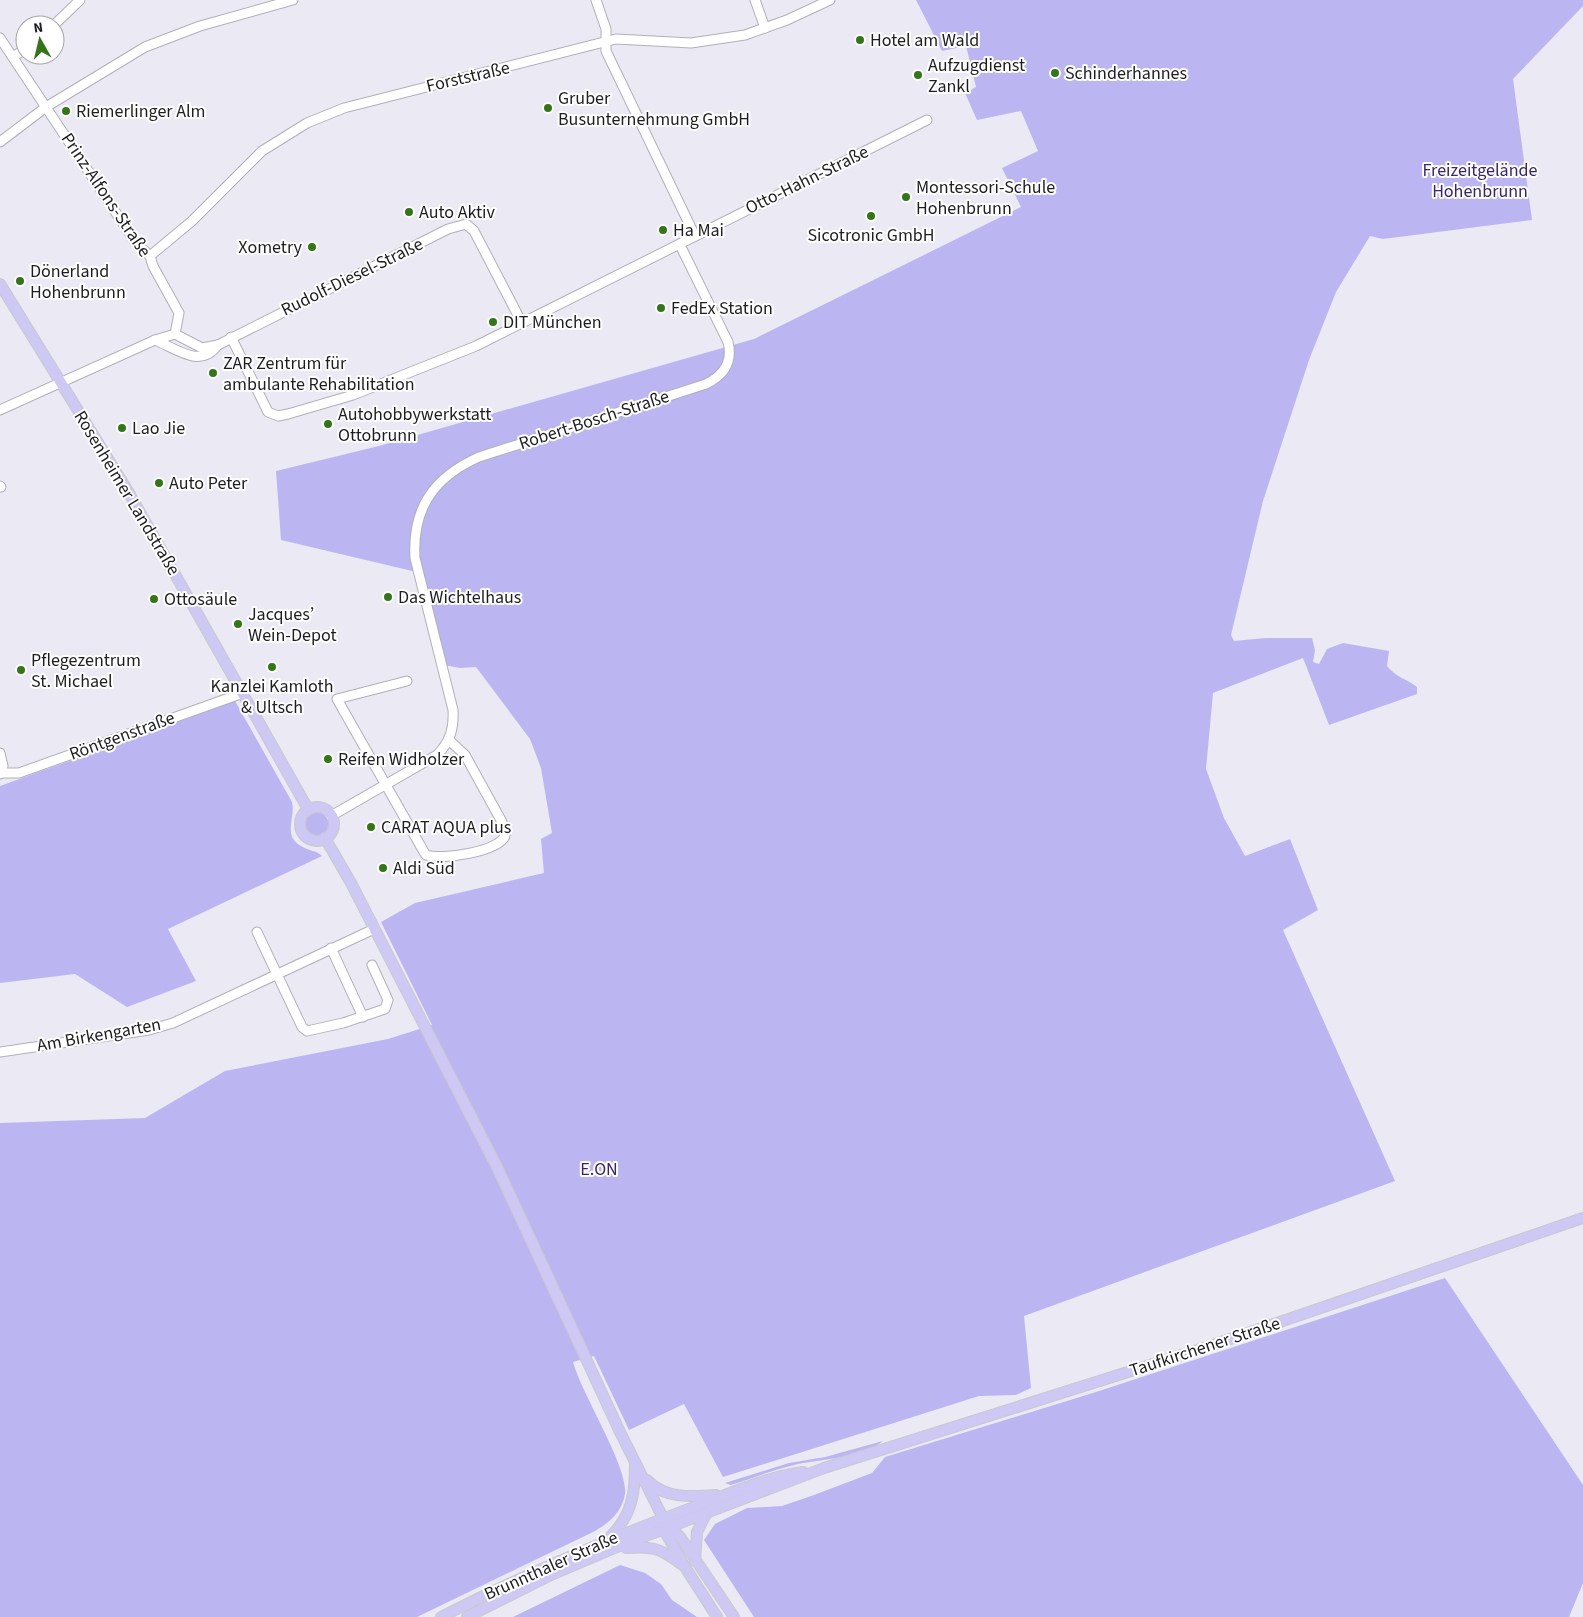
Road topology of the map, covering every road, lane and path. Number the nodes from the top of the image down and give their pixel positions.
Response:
1 (80, 0) edge
2 (293, 0) edge
3 (596, 0) edge
4 (755, 0) edge
5 (830, 0) edge
6 (64, 15) edge
7 (766, 28) junction
8 (0, 38) edge
9 (607, 41) junction
10 (13, 57) joint
11 (46, 107) junction
12 (927, 120) dead end
13 (0, 142) edge
14 (695, 236) junction
15 (680, 245) junction
16 (150, 256) junction
17 (0, 284) edge
18 (522, 324) junction
19 (175, 334) junction
20 (231, 337) junction
21 (155, 340) junction
22 (218, 345) junction
23 (62, 384) junction
24 (0, 410) edge
25 (407, 681) dead end
26 (243, 693) junction
27 (449, 740) junction
28 (0, 753) edge
29 (0, 773) edge
30 (386, 785) junction
31 (308, 809) junction
32 (331, 816) junction
33 (325, 838) junction
34 (374, 929) junction
35 (257, 932) dead end
36 (331, 948) junction
37 (372, 965) dead end
38 (277, 972) junction
39 (362, 1017) junction
40 (0, 1052) edge
41 (1583, 1218) edge
42 (635, 1463) junction
43 (824, 1468) junction
44 (641, 1475) junction
45 (727, 1495) junction
46 (706, 1514) junction
47 (664, 1518) junction
48 (668, 1528) junction
49 (609, 1538) junction
50 (612, 1549) junction
51 (696, 1563) junction
52 (685, 1567) junction
53 (441, 1617) edge
54 (467, 1617) edge
55 (717, 1617) edge
56 (734, 1617) edge

1 - 6 street
2 - 11 street
3 - 9 street
4 - 7 street
5 - 7 street, Forststraße
7 - 9 street, Forststraße
8 - 10 street, Prinz-Alfons-Straße
9 - 14 street
9 - 16 street, Forststraße
10 - 11 street, Prinz-Alfons-Straße
11 - 13 street
11 - 16 street, Prinz-Alfons-Straße
12 - 14 street, Otto-Hahn-Straße
14 - 15 street, Otto-Hahn-Straße
15 - 18 street, Otto-Hahn-Straße
15 - 27 street, Robert-Bosch-Straße
16 - 19 street, Prinz-Alfons-Straße
17 - 23 main road, Rosenheimer Landstraße
18 - 20 street, Otto-Hahn-Straße
18 - 20 street, Rudolf-Diesel-Straße
19 - 21 street
19 - 22 street
20 - 22 street, Rudolf-Diesel-Straße
21 - 22 street, Rudolf-Diesel-Straße
21 - 23 street
23 - 24 street
23 - 26 main road, Rosenheimer Landstraße
25 - 30 street
26 - 29 street, Röntgenstraße
26 - 31 main road, Rosenheimer Landstraße
27 - 30 street
27 - 30 street
28 - 29 street
30 - 32 street
31 - 32 main road
31 - 33 main road
32 - 33 main road
33 - 34 main road
34 - 36 street, Am Birkengarten
34 - 42 main road
35 - 38 street
36 - 38 street, Am Birkengarten
36 - 39 street
37 - 39 street
38 - 39 street
38 - 40 street, Am Birkengarten
41 - 43 main road, Taufkirchener Straße
42 - 44 main road
42 - 49 main road
43 - 45 main road, Taufkirchener Straße
43 - 46 main road, Taufkirchener Straße
44 - 45 main road
44 - 47 main road
45 - 47 main road, Taufkirchener Straße
46 - 48 main road, Taufkirchener Straße
46 - 51 main road
47 - 48 main road
47 - 49 main road, Brunnthaler Straße
48 - 50 main road, Brunnthaler Straße
48 - 51 main road
48 - 52 main road
49 - 53 main road, Brunnthaler Straße
50 - 52 main road
50 - 54 main road, Brunnthaler Straße
51 - 56 main road
52 - 55 main road

